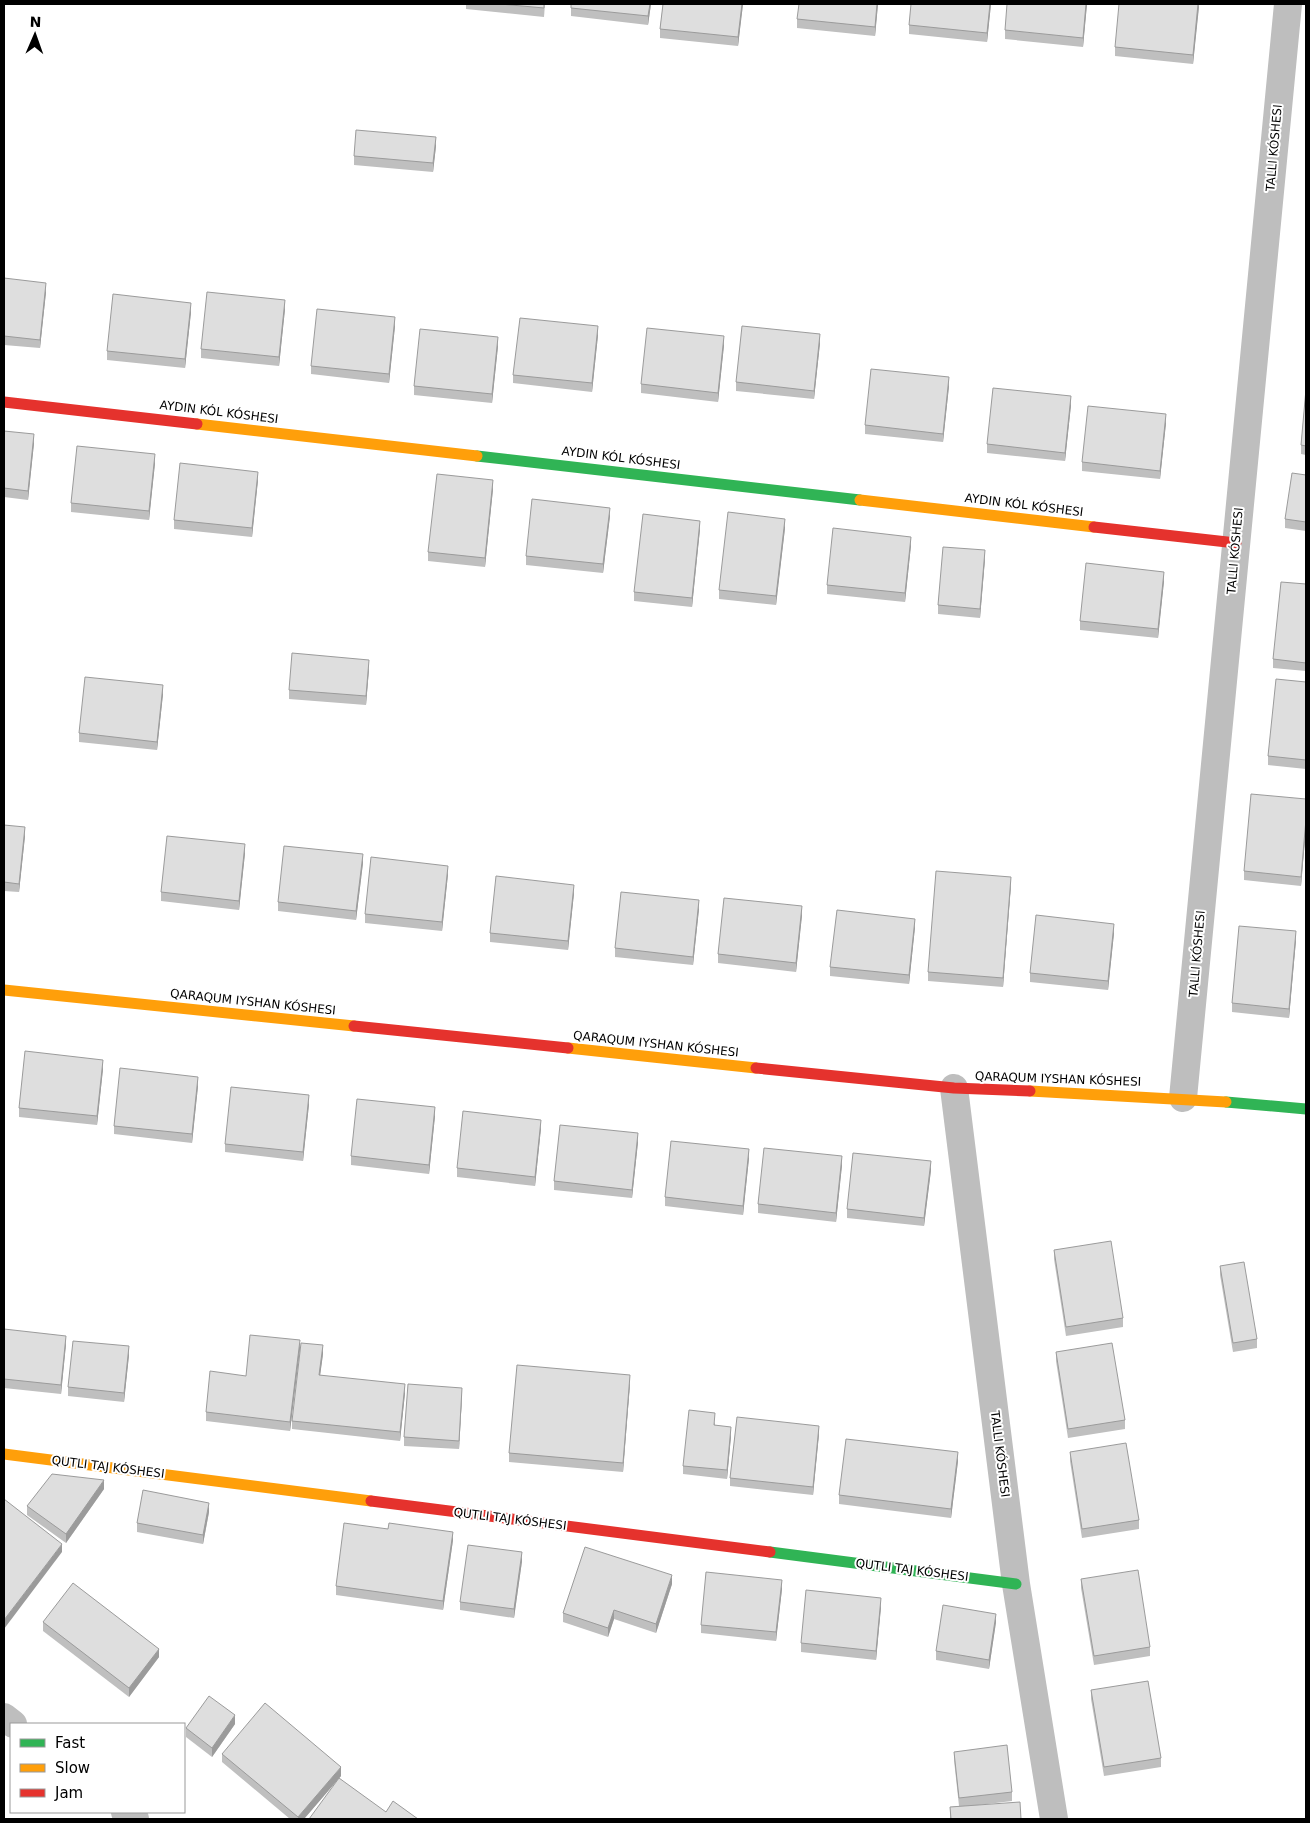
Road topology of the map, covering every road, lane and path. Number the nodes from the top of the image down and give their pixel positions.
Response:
1 (1288, 4) edge
2 (4, 402) edge
3 (1236, 543) junction
4 (4, 990) edge
5 (954, 1088) junction
6 (1183, 1098) junction
7 (1306, 1109) edge
8 (4, 1454) edge
9 (1016, 1584) junction
10 (1054, 1819) edge

1 - 3 street
2 - 3 street
3 - 6 street
4 - 5 street, QARAQUM IYSHAN KÓSHESI
5 - 6 street, QARAQUM IYSHAN KÓSHESI
5 - 9 street
6 - 7 street, QARAQUM IYSHAN KÓSHESI
8 - 9 street
9 - 10 street

